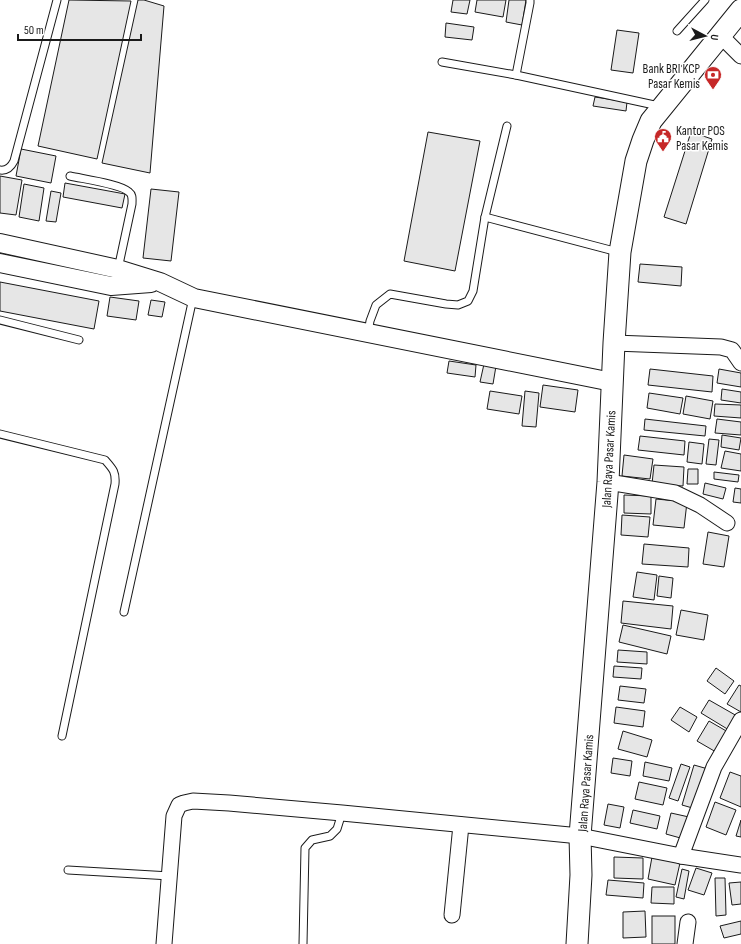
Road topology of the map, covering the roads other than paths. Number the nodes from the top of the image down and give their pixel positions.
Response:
1 (57, 0) edge
2 (530, 0) edge
3 (705, 0) edge
4 (741, 10) edge
5 (677, 31) dead end
6 (721, 36) junction
7 (741, 56) edge
8 (442, 62) dead end
9 (516, 75) junction
10 (663, 106) junction
11 (507, 126) dead end
12 (0, 170) edge
13 (70, 176) dead end
14 (485, 218) junction
15 (0, 242) edge
16 (620, 252) junction
17 (0, 263) edge
18 (114, 278) junction
19 (194, 298) junction
20 (0, 320) edge
21 (368, 333) junction
22 (79, 340) dead end
23 (614, 343) junction
24 (740, 359) edge
25 (612, 382) junction
26 (0, 434) edge
27 (608, 482) junction
28 (727, 523) dead end
29 (124, 612) dead end
30 (741, 720) edge
31 (62, 736) dead end
32 (342, 813) junction
33 (461, 825) junction
34 (580, 836) junction
35 (681, 856) junction
36 (741, 866) edge
37 (68, 870) dead end
38 (170, 876) junction
39 (452, 915) dead end
40 (688, 922) dead end
41 (164, 944) edge
42 (303, 944) edge
43 (577, 944) edge
44 (685, 944) edge

1 - 12 lane
2 - 9 lane
3 - 5 lane
4 - 6 main road, Jalan Raya Pasar Kamis
6 - 7 street
6 - 10 main road, Jalan Raya Pasar Kamis
8 - 9 lane
9 - 10 lane
10 - 16 main road, Jalan Raya Pasar Kamis
11 - 14 lane
13 - 18 lane
14 - 16 lane
14 - 21 lane
15 - 18 street
16 - 23 main road, Jalan Raya Pasar Kamis
17 - 18 street
18 - 19 street
19 - 21 street
19 - 29 lane
20 - 22 lane
21 - 25 street
23 - 24 street
23 - 25 main road, Jalan Raya Pasar Kamis
25 - 27 main road, Jalan Raya Pasar Kamis
26 - 31 lane
27 - 28 street
27 - 34 main road, Jalan Raya Pasar Kamis
30 - 35 street
32 - 33 street
32 - 38 street
32 - 42 lane
33 - 34 street
33 - 39 street
34 - 35 street
34 - 43 main road, Jalan Raya Pasar Kamis
35 - 36 street
37 - 38 lane
38 - 41 street
40 - 44 street

